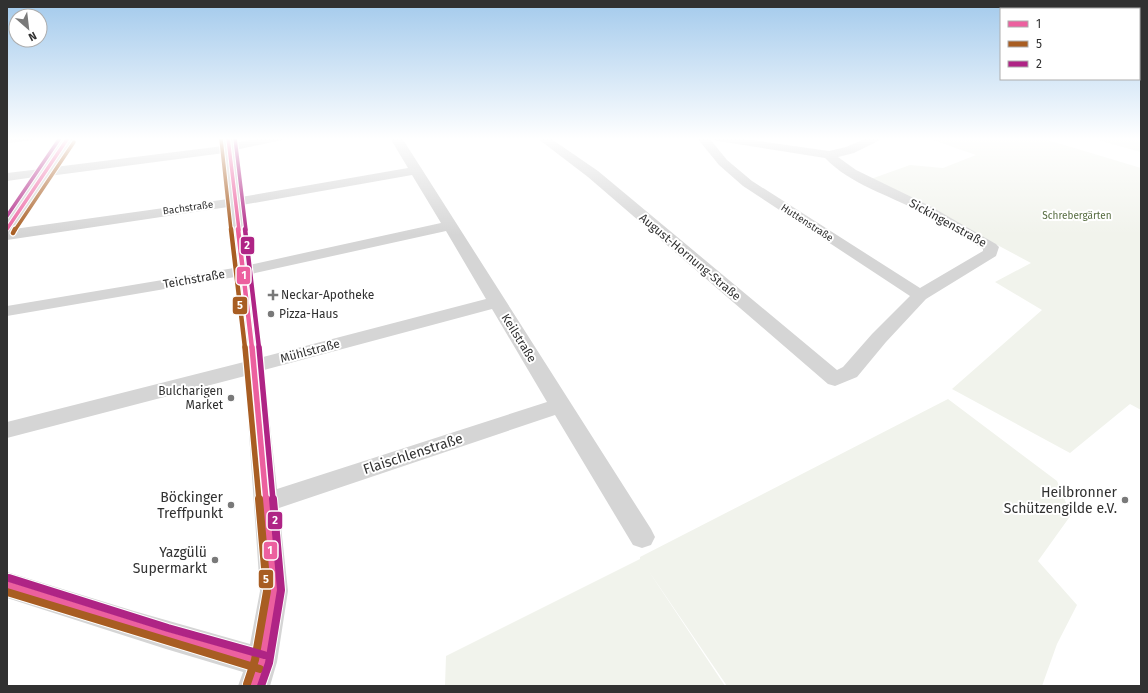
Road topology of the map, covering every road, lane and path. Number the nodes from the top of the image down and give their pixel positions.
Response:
1 (55, 170) edge
2 (232, 170) edge
3 (414, 170) edge
4 (416, 170) edge
5 (588, 170) edge
6 (732, 170) edge
7 (848, 170) edge
8 (44, 172) junction
9 (7, 177) edge
10 (235, 202) junction
11 (450, 226) junction
12 (7, 229) edge
13 (7, 235) edge
14 (242, 271) junction
15 (920, 295) junction
16 (497, 302) junction
17 (7, 311) edge
18 (254, 366) junction
19 (835, 379) joint
20 (561, 405) junction
21 (7, 430) edge
22 (266, 503) junction
23 (642, 537) dead end
24 (7, 585) edge
25 (261, 678) edge

1 - 8 street
2 - 10 street
3 - 10 street, Bachstraße
4 - 11 street, Keilstraße
5 - 19 street, August-Hornung-Straße
6 - 15 street, Huttenstraße
7 - 15 street, Sickingenstraße
8 - 9 street
8 - 12 street
10 - 13 street, Bachstraße
10 - 14 street
11 - 14 street, Teichstraße
11 - 16 street, Keilstraße
14 - 17 street, Teichstraße
14 - 18 street
15 - 19 street, Sickingenstraße
16 - 18 street, Mühlstraße
16 - 20 street, Keilstraße
18 - 21 street, Mühlstraße
18 - 22 street
20 - 22 street, Flaischlenstraße
20 - 23 street, Keilstraße
22 - 25 street
24 - 25 street

